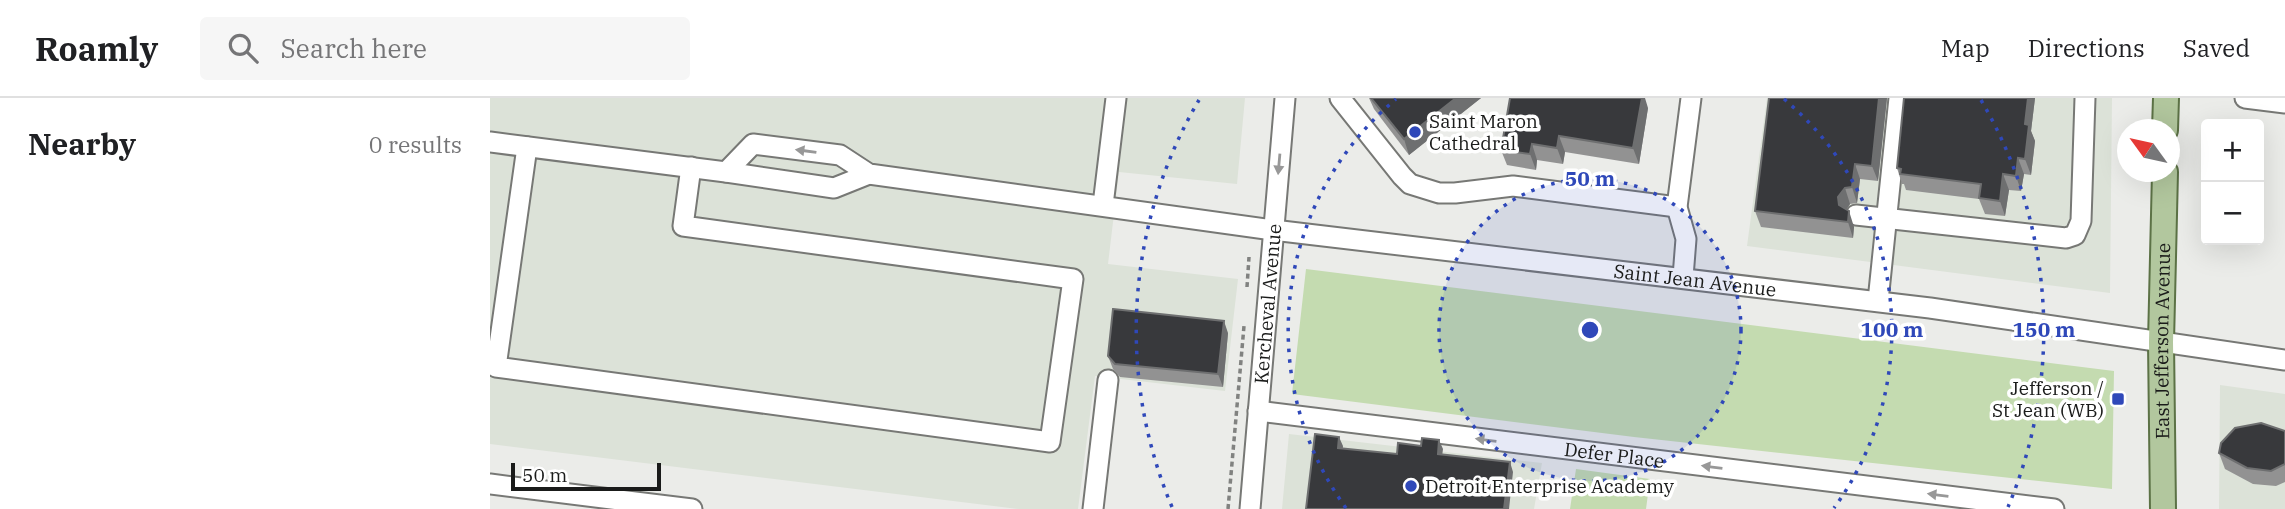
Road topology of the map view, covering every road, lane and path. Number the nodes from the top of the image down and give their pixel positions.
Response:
1 (1116, 98) edge
2 (1285, 98) edge
3 (1340, 98) edge
4 (1691, 98) edge
5 (1899, 98) edge
6 (2085, 98) edge
7 (2166, 98) edge
8 (2245, 98) edge
9 (2285, 103) edge
10 (2165, 119) edge
11 (490, 142) edge
12 (527, 147) junction
13 (691, 167) junction
14 (726, 172) junction
15 (869, 174) junction
16 (2165, 182) edge
17 (1104, 205) junction
18 (1677, 207) junction
19 (1856, 215) dead end
20 (1888, 219) junction
21 (1273, 230) junction
22 (1249, 257) dead end
23 (1683, 277) junction
24 (1247, 291) dead end
25 (1878, 302) junction
26 (1244, 318) dead end
27 (2161, 342) junction
28 (2285, 360) edge
29 (1108, 380) dead end
30 (1258, 411) junction
31 (490, 484) edge
32 (2032, 508) edge
33 (692, 509) edge
34 (1093, 509) edge
35 (1228, 509) edge
36 (1250, 509) edge
37 (2054, 509) edge
38 (2162, 509) edge

1 - 17 street
2 -> 21 street, Kercheval Avenue
3 - 18 street
4 - 18 street
5 - 20 street
6 - 20 street
7 - 10 main road
8 - 9 street
11 - 12 street
12 - 13 street
12 - 13 street
13 - 14 street
14 - 15 street
15 -> 14 street
15 - 17 street, Saint Jean Avenue
16 - 27 main road, East Jefferson Avenue
17 - 21 street, Saint Jean Avenue
18 - 23 street
19 - 20 street
20 - 25 street
21 - 23 street, Saint Jean Avenue
21 - 30 street, Kercheval Avenue
22 - 24 path
23 - 25 street, Saint Jean Avenue
25 - 27 street, Saint Jean Avenue
26 - 35 path
27 - 28 street, Saint Jean Avenue
27 - 38 main road, East Jefferson Avenue
29 - 34 street
32 -> 30 street, Defer Place
30 - 36 street, Kercheval Avenue
31 - 33 street
32 - 37 street, Defer Place

